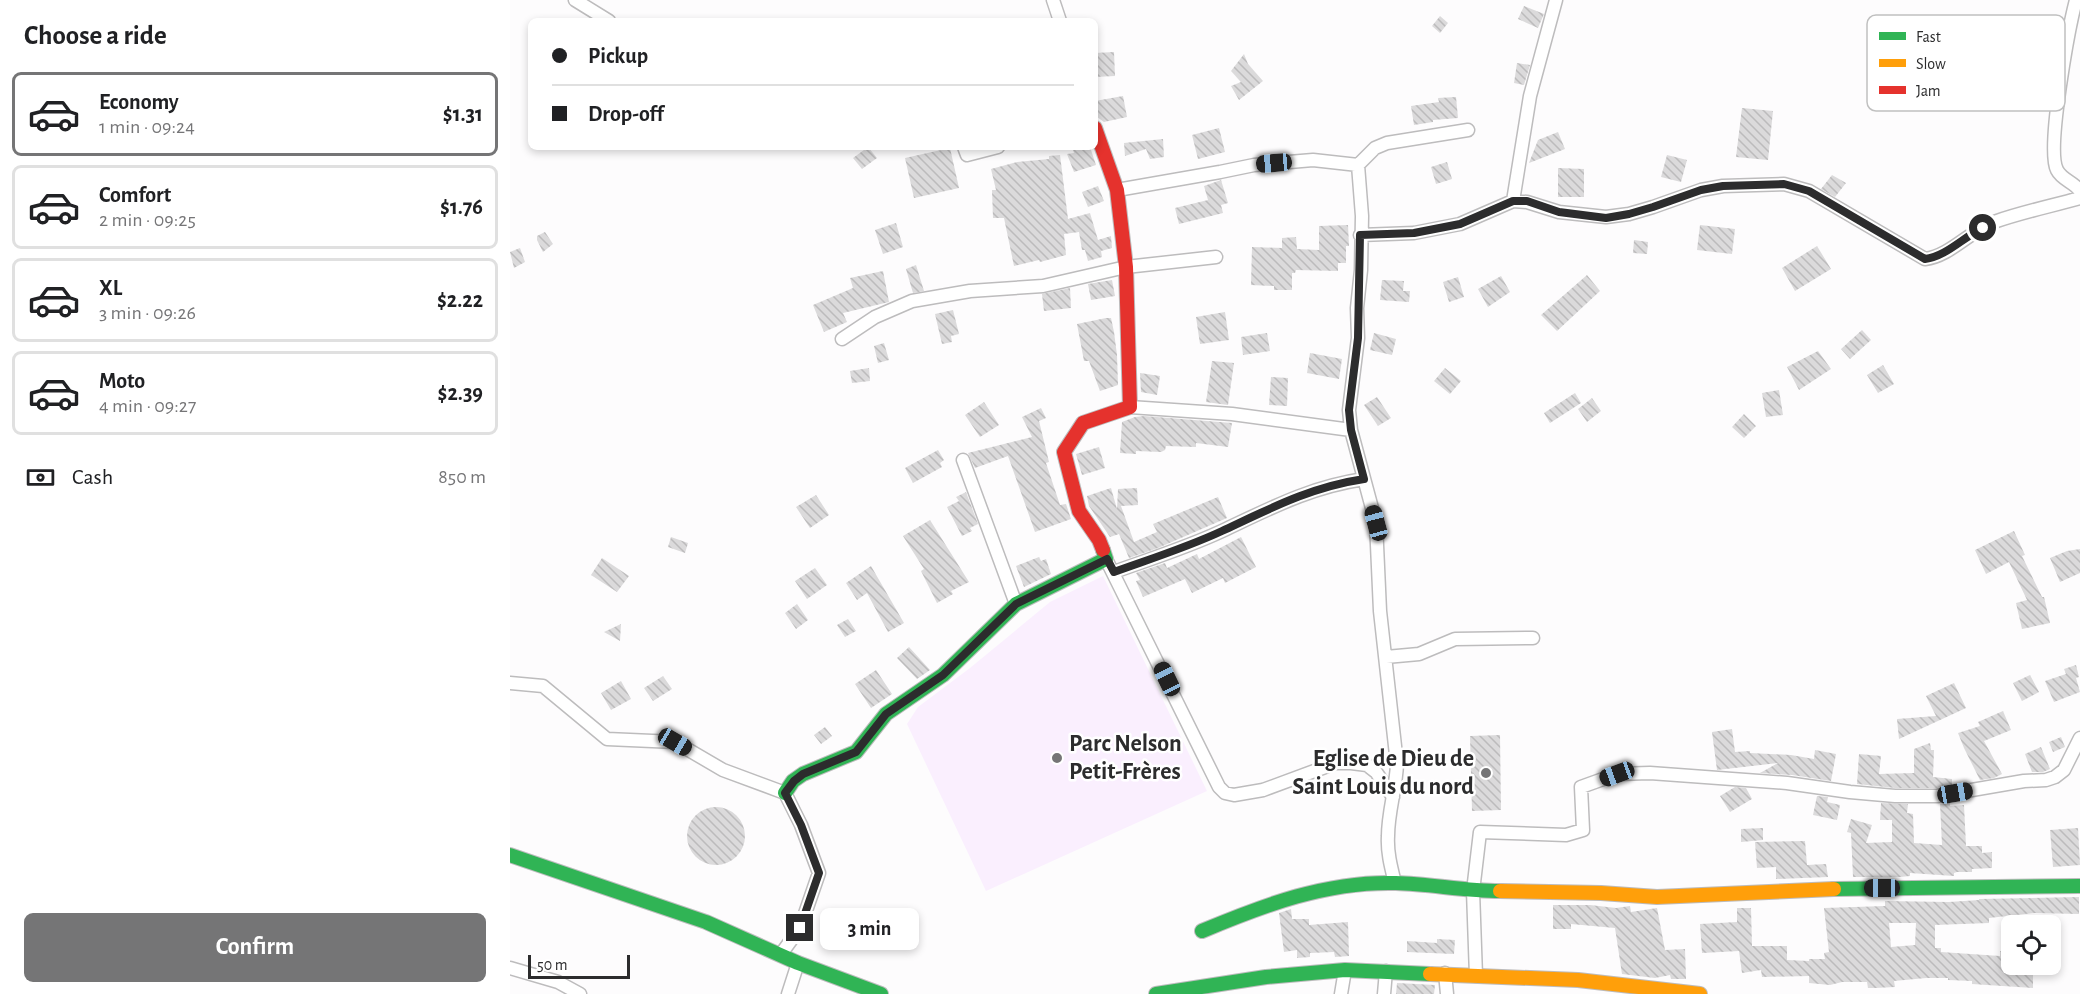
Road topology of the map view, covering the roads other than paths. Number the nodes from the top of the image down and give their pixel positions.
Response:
1 (575, 0) edge
2 (1053, 0) edge
3 (1556, 0) edge
4 (2077, 7) edge
5 (604, 18) edge
6 (1059, 18) edge
7 (2065, 64) edge
8 (2058, 111) edge
9 (1468, 130) dead end
10 (1098, 136) edge
11 (965, 150) edge
12 (986, 150) edge
13 (1358, 165) junction
14 (1117, 190) junction
15 (2080, 191) edge
16 (2080, 198) edge
17 (1513, 201) junction
18 (1360, 235) junction
19 (1216, 257) dead end
20 (1126, 267) junction
21 (842, 339) dead end
22 (1130, 407) junction
23 (1351, 430) junction
24 (963, 460) dead end
25 (1364, 479) junction
26 (1107, 559) junction
27 (1114, 572) junction
28 (1016, 604) junction
29 (1533, 638) dead end
30 (1386, 657) junction
31 (510, 683) edge
32 (2080, 738) edge
33 (785, 793) junction
34 (1393, 797) junction
35 (510, 855) edge
36 (1395, 883) junction
37 (2080, 886) edge
38 (1473, 891) junction
39 (1202, 931) dead end
40 (781, 954) junction
41 (798, 963) junction
42 (510, 968) edge
43 (1345, 970) junction
44 (1386, 972) junction
45 (1445, 974) junction
46 (1476, 976) junction
47 (580, 994) edge
48 (788, 994) edge
49 (881, 994) edge
50 (1156, 994) edge
51 (1341, 994) edge
52 (1384, 994) edge
53 (1447, 994) edge
54 (1700, 994) edge

1 - 5 street
2 - 6 street
3 - 17 street
4 - 7 street
8 - 15 street
9 - 13 street
10 - 14 street
11 - 12 street
13 - 14 street
13 - 18 street
14 - 20 street
16 - 17 street
17 - 18 street
18 - 23 street
19 - 20 street
20 - 21 street
20 - 22 street
22 - 23 street
22 - 26 street
23 - 25 street
24 - 28 street
25 - 27 street
25 - 30 street
26 - 27 street
26 - 28 street
27 - 34 street
28 - 33 street
29 - 30 street
30 - 34 street
31 - 33 street
32 - 38 street
33 - 40 street
34 - 36 street
35 - 40 street
36 - 38 street
36 - 39 street
37 - 38 street
38 - 46 street
40 - 41 street
41 - 48 street
41 - 49 street
42 - 47 street
43 - 44 street
43 - 50 street
43 - 51 street
44 - 45 street
44 - 52 street
45 - 46 street
45 - 53 street
46 - 54 street

